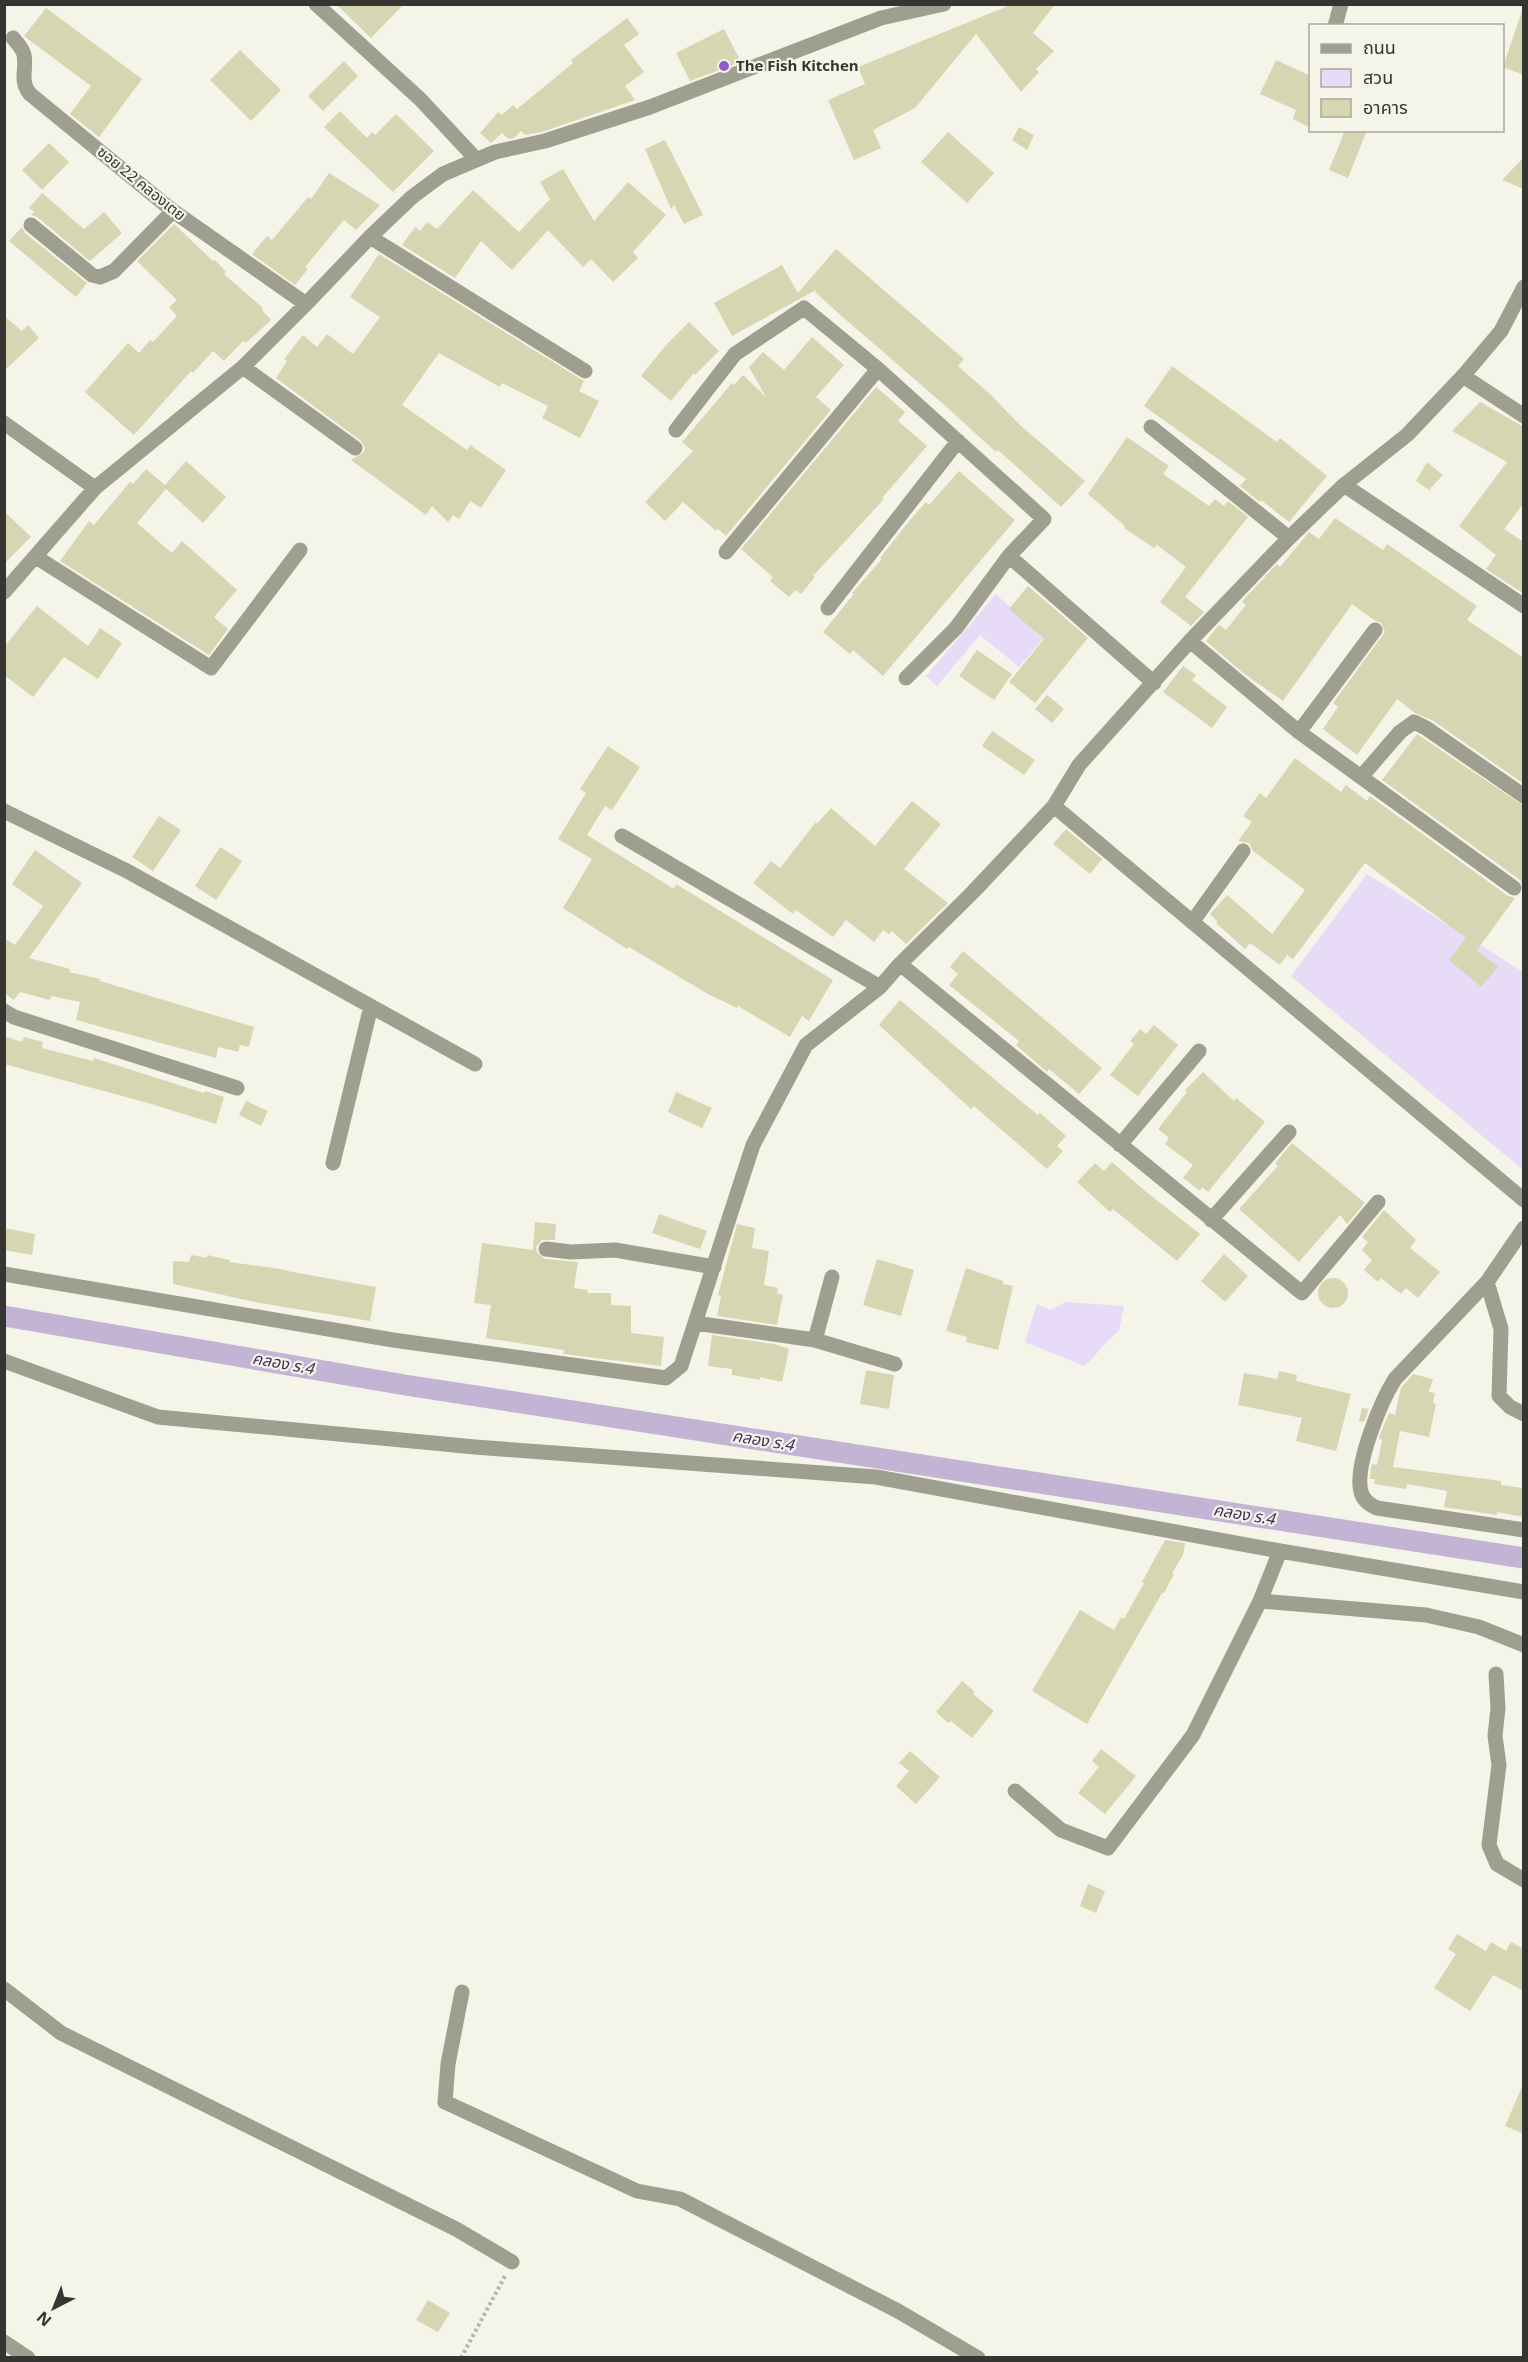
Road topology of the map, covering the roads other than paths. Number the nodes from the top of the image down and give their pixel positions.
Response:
1 (316, 4) edge
2 (944, 4) edge
3 (1341, 4) edge
4 (1336, 24) edge
5 (13, 38) dead end
6 (476, 159) junction
7 (173, 211) junction
8 (31, 225) dead end
9 (370, 237) junction
10 (1524, 287) edge
11 (306, 304) junction
12 (243, 366) junction
13 (878, 369) junction
14 (585, 371) dead end
15 (1463, 376) junction
16 (1524, 416) edge
17 (4, 423) edge
18 (1151, 427) dead end
19 (676, 430) dead end
20 (958, 441) junction
21 (354, 448) dead end
22 (1344, 485) junction
23 (95, 488) junction
24 (1289, 538) junction
25 (300, 550) dead end
26 (726, 552) dead end
27 (1009, 556) junction
28 (36, 557) junction
29 (4, 591) edge
30 (1524, 606) edge
31 (828, 608) dead end
32 (1374, 630) dead end
33 (1190, 641) junction
34 (906, 678) dead end
35 (1154, 683) junction
36 (1299, 732) junction
37 (1361, 777) junction
38 (1524, 796) edge
39 (1054, 806) junction
40 (4, 811) edge
41 (622, 836) dead end
42 (1244, 851) dead end
43 (1514, 888) dead end
44 (1193, 921) junction
45 (900, 964) junction
46 (880, 987) junction
47 (370, 1006) junction
48 (4, 1011) edge
49 (1199, 1051) dead end
50 (475, 1064) dead end
51 (237, 1088) dead end
52 (1289, 1132) dead end
53 (1120, 1145) junction
54 (333, 1164) dead end
55 (1524, 1200) edge
56 (1378, 1202) dead end
57 (1211, 1220) junction
58 (1524, 1228) edge
59 (546, 1249) dead end
60 (714, 1266) junction
61 (4, 1274) edge
62 (832, 1277) dead end
63 (1488, 1282) junction
64 (695, 1323) junction
65 (815, 1340) junction
66 (4, 1361) edge
67 (895, 1364) dead end
68 (1524, 1414) edge
69 (1524, 1530) edge
70 (1280, 1551) junction
71 (1524, 1592) edge
72 (1260, 1601) junction
73 (1524, 1645) edge
74 (1496, 1674) dead end
75 (1015, 1791) dead end
76 (1524, 1880) edge
77 (4, 1989) edge
78 (462, 1992) dead end
79 (512, 2262) road end
80 (4, 2342) edge
81 (28, 2358) edge
82 (978, 2358) edge

1 - 6 street
2 - 6 street
3 - 4 street
5 - 7 street, ซอย 22 คลองเตย
6 - 9 street
7 - 8 street
7 - 11 street, ซอย 22 คลองเตย
9 - 11 street
9 - 14 street
10 - 15 street
11 - 12 street
12 - 21 street
12 - 23 street
13 - 19 street
13 - 20 street
13 - 26 street
15 - 16 street
15 - 22 street
17 - 23 street
18 - 24 street
20 - 27 street
20 - 31 street
22 - 24 street
22 - 30 street
23 - 28 street
24 - 33 street
25 - 28 street
27 - 34 street
27 - 35 street
28 - 29 street
32 - 36 street
33 - 35 street
33 - 36 street
35 - 39 street
36 - 37 street
37 - 38 street
37 - 43 street
39 - 44 street
39 - 45 street
40 - 47 street
41 - 46 street
42 - 44 street
44 - 55 street
45 - 46 street
45 - 53 street
46 - 60 street
47 - 50 street
47 - 54 street
48 - 51 street
49 - 53 street
52 - 57 street
53 - 57 street
56 - 57 street
58 - 63 street
59 - 60 street
60 - 64 street
61 - 64 street
62 - 65 street
63 - 68 street
63 - 69 street
64 - 65 street
65 - 67 street
66 - 70 street
70 - 71 street
70 - 72 street
72 - 73 street
72 - 75 street
74 - 76 street
77 - 79 street
78 - 82 street
80 - 81 street

